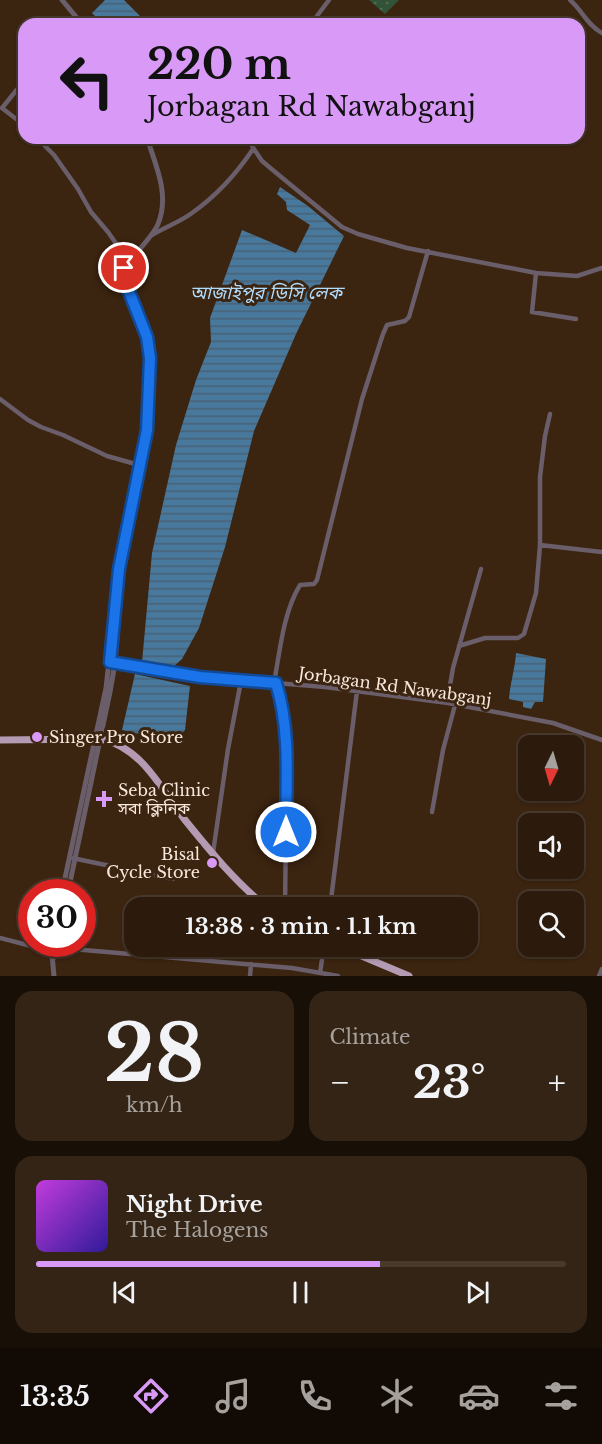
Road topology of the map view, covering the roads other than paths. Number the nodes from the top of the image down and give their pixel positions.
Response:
1 (62, 0) edge
2 (329, 0) edge
3 (570, 0) edge
4 (75, 18) edge
5 (316, 18) edge
6 (584, 18) edge
7 (585, 19) edge
8 (602, 33) edge
9 (18, 89) edge
10 (1, 110) edge
11 (18, 121) edge
12 (43, 144) edge
13 (149, 144) edge
14 (252, 144) edge
15 (254, 144) edge
16 (148, 238) junction
17 (428, 251) junction
18 (129, 262) junction
19 (602, 268) edge
20 (536, 273) junction
21 (576, 319) dead end
22 (0, 399) edge
23 (550, 414) dead end
24 (139, 465) junction
25 (540, 545) junction
26 (602, 552) edge
27 (481, 569) dead end
28 (459, 646) junction
29 (113, 662) junction
30 (241, 681) junction
31 (275, 683) junction
32 (357, 691) junction
33 (447, 703) junction
34 (455, 705) junction
35 (98, 739) junction
36 (0, 740) edge
37 (602, 740) edge
38 (432, 812) dead end
39 (213, 853) junction
40 (72, 858) junction
41 (66, 879) edge
42 (70, 879) edge
43 (172, 879) dead end
44 (255, 897) edge
45 (285, 897) edge
46 (331, 897) edge
47 (0, 938) edge
48 (18, 944) edge
49 (96, 951) edge
50 (53, 957) edge
51 (322, 957) edge
52 (364, 957) edge
53 (250, 964) junction
54 (602, 969) edge
55 (320, 973) junction
56 (54, 976) edge
57 (250, 976) edge
58 (331, 976) edge
59 (338, 976) edge
60 (409, 976) edge
61 (599, 976) edge

1 - 4 street
2 - 5 street
3 - 6 street
7 - 8 street
9 - 10 street
10 - 11 street
12 - 18 street
13 - 16 street
14 - 16 street
15 - 17 street
16 - 18 street
17 - 20 street
17 - 31 street
18 - 24 street
19 - 20 street
20 - 21 street
22 - 24 street
23 - 25 street
24 - 29 street
25 - 26 street
25 - 28 street
27 - 28 street
28 - 33 street
29 - 30 street, Jorbagan Rd Nawabganj
29 - 35 street
30 - 31 street, Jorbagan Rd Nawabganj
30 - 39 street
31 - 32 street, Jorbagan Rd Nawabganj
31 - 45 street
32 - 33 street, Jorbagan Rd Nawabganj
32 - 46 street
33 - 34 street, Jorbagan Rd Nawabganj
34 - 37 street, Jorbagan Rd Nawabganj
34 - 38 street
35 - 36 highway
35 - 39 highway
35 - 40 street
39 - 44 highway
40 - 41 street
40 - 42 street
40 - 43 street
47 - 48 street
49 - 53 street
50 - 56 street
51 - 55 street
52 - 60 highway
53 - 55 street
53 - 57 street
54 - 61 street
55 - 58 street
58 - 59 street

